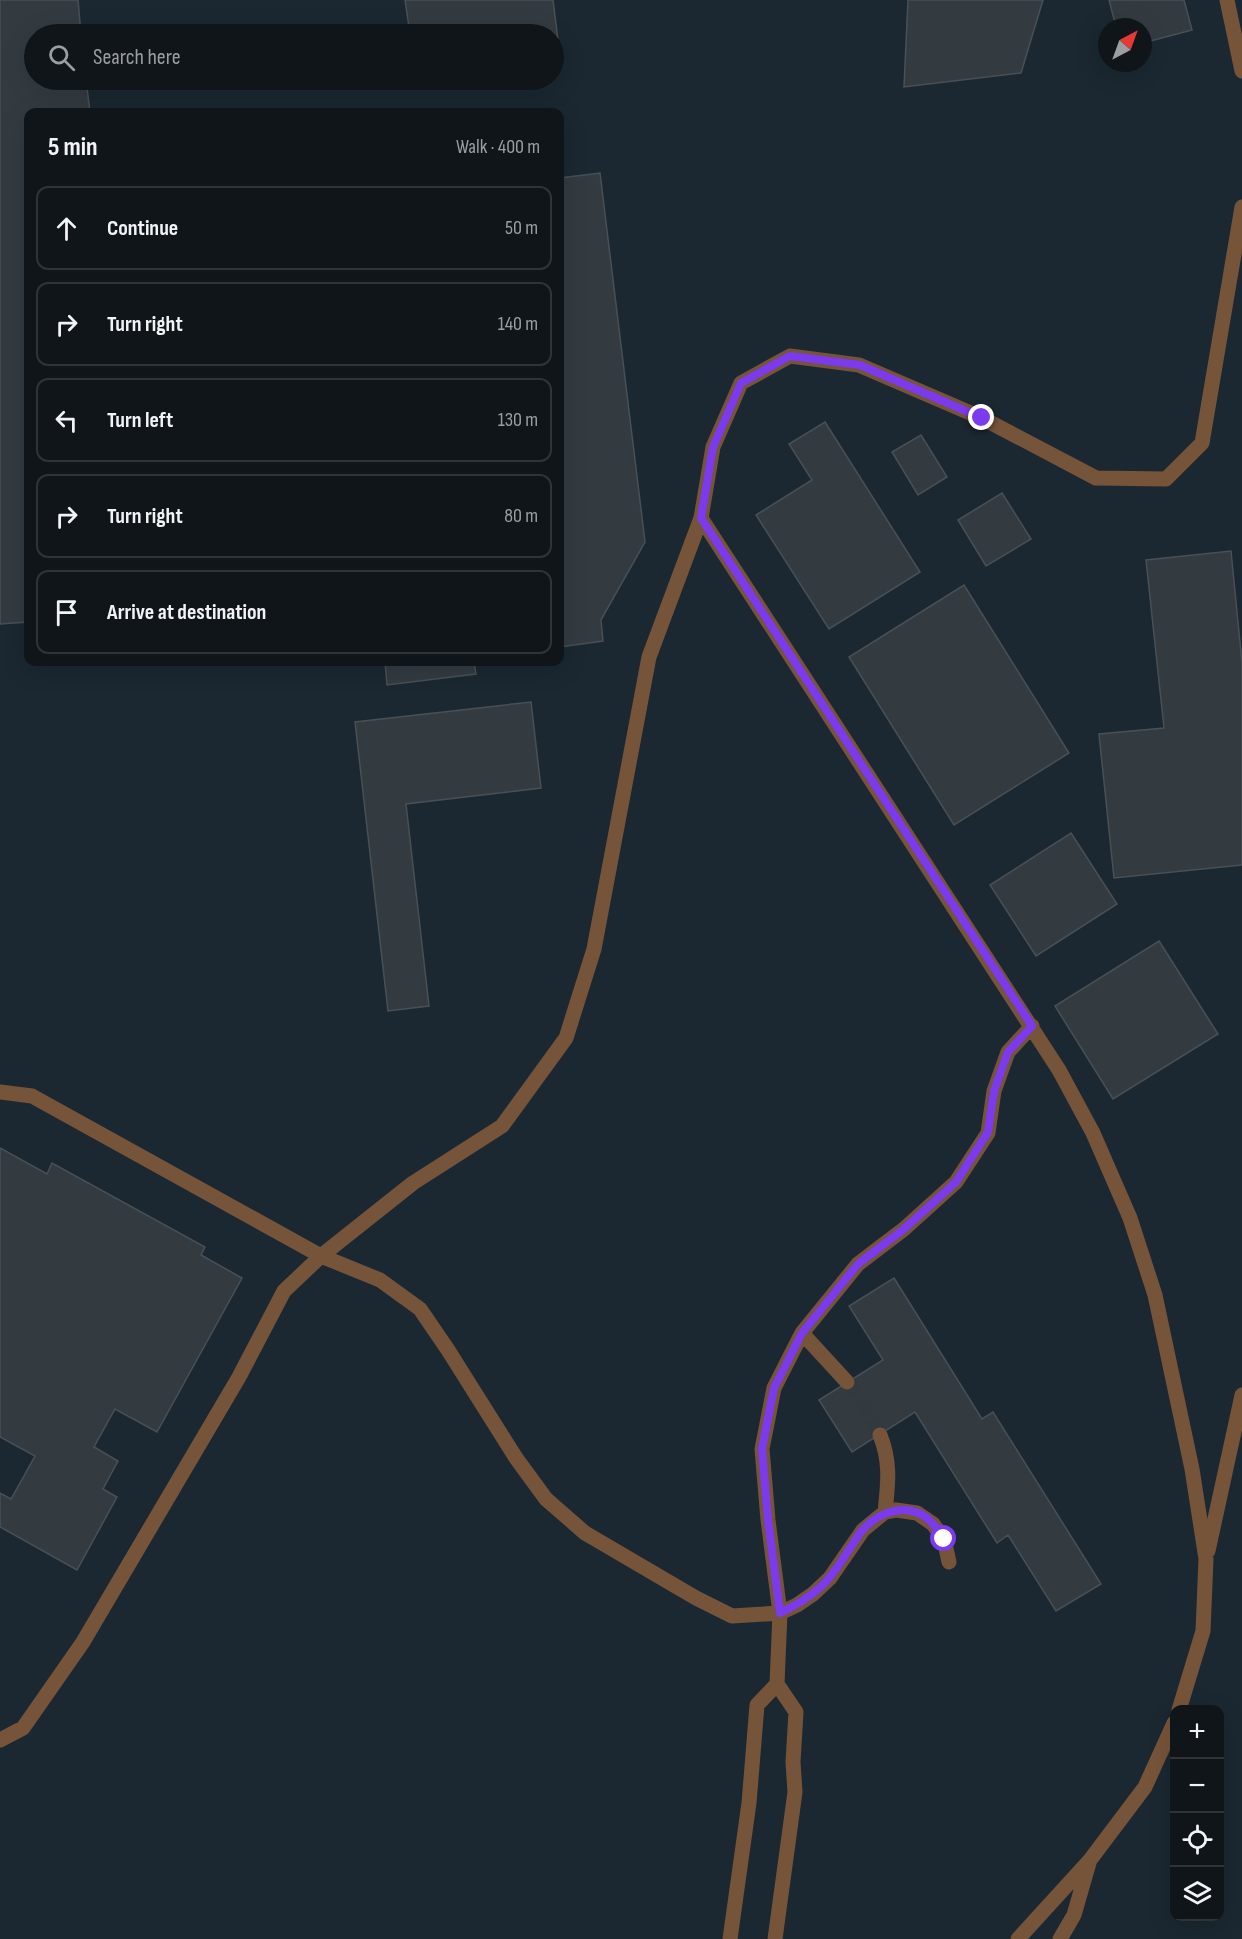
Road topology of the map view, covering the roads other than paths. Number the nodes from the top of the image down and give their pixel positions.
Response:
1 (1227, 0) edge
2 (1242, 71) edge
3 (1242, 207) edge
4 (701, 518) junction
5 (1032, 1026) junction
6 (0, 1092) edge
7 (321, 1256) junction
8 (802, 1333) junction
9 (847, 1382) tunnel mouth
10 (1242, 1395) edge
11 (880, 1435) tunnel mouth
12 (885, 1512) junction
13 (1206, 1559) junction
14 (949, 1562) dead end
15 (780, 1613) junction
16 (777, 1684) junction
17 (1181, 1705) edge
18 (1170, 1732) edge
19 (0, 1740) edge
20 (1090, 1860) junction
21 (730, 1939) edge
22 (775, 1939) edge
23 (1018, 1939) edge
24 (1060, 1939) edge

1 - 2 lane
3 - 4 lane
4 - 5 lane
4 - 7 lane
5 - 8 lane
5 - 13 lane
6 - 7 lane
7 - 15 lane
7 - 19 lane
8 - 9 lane
8 - 15 lane
10 - 13 lane
11 - 12 lane
12 - 14 lane
12 - 15 lane
13 - 17 lane
15 - 16 lane
16 - 21 lane
16 - 22 lane
18 - 20 lane
20 - 23 lane
20 - 24 lane

